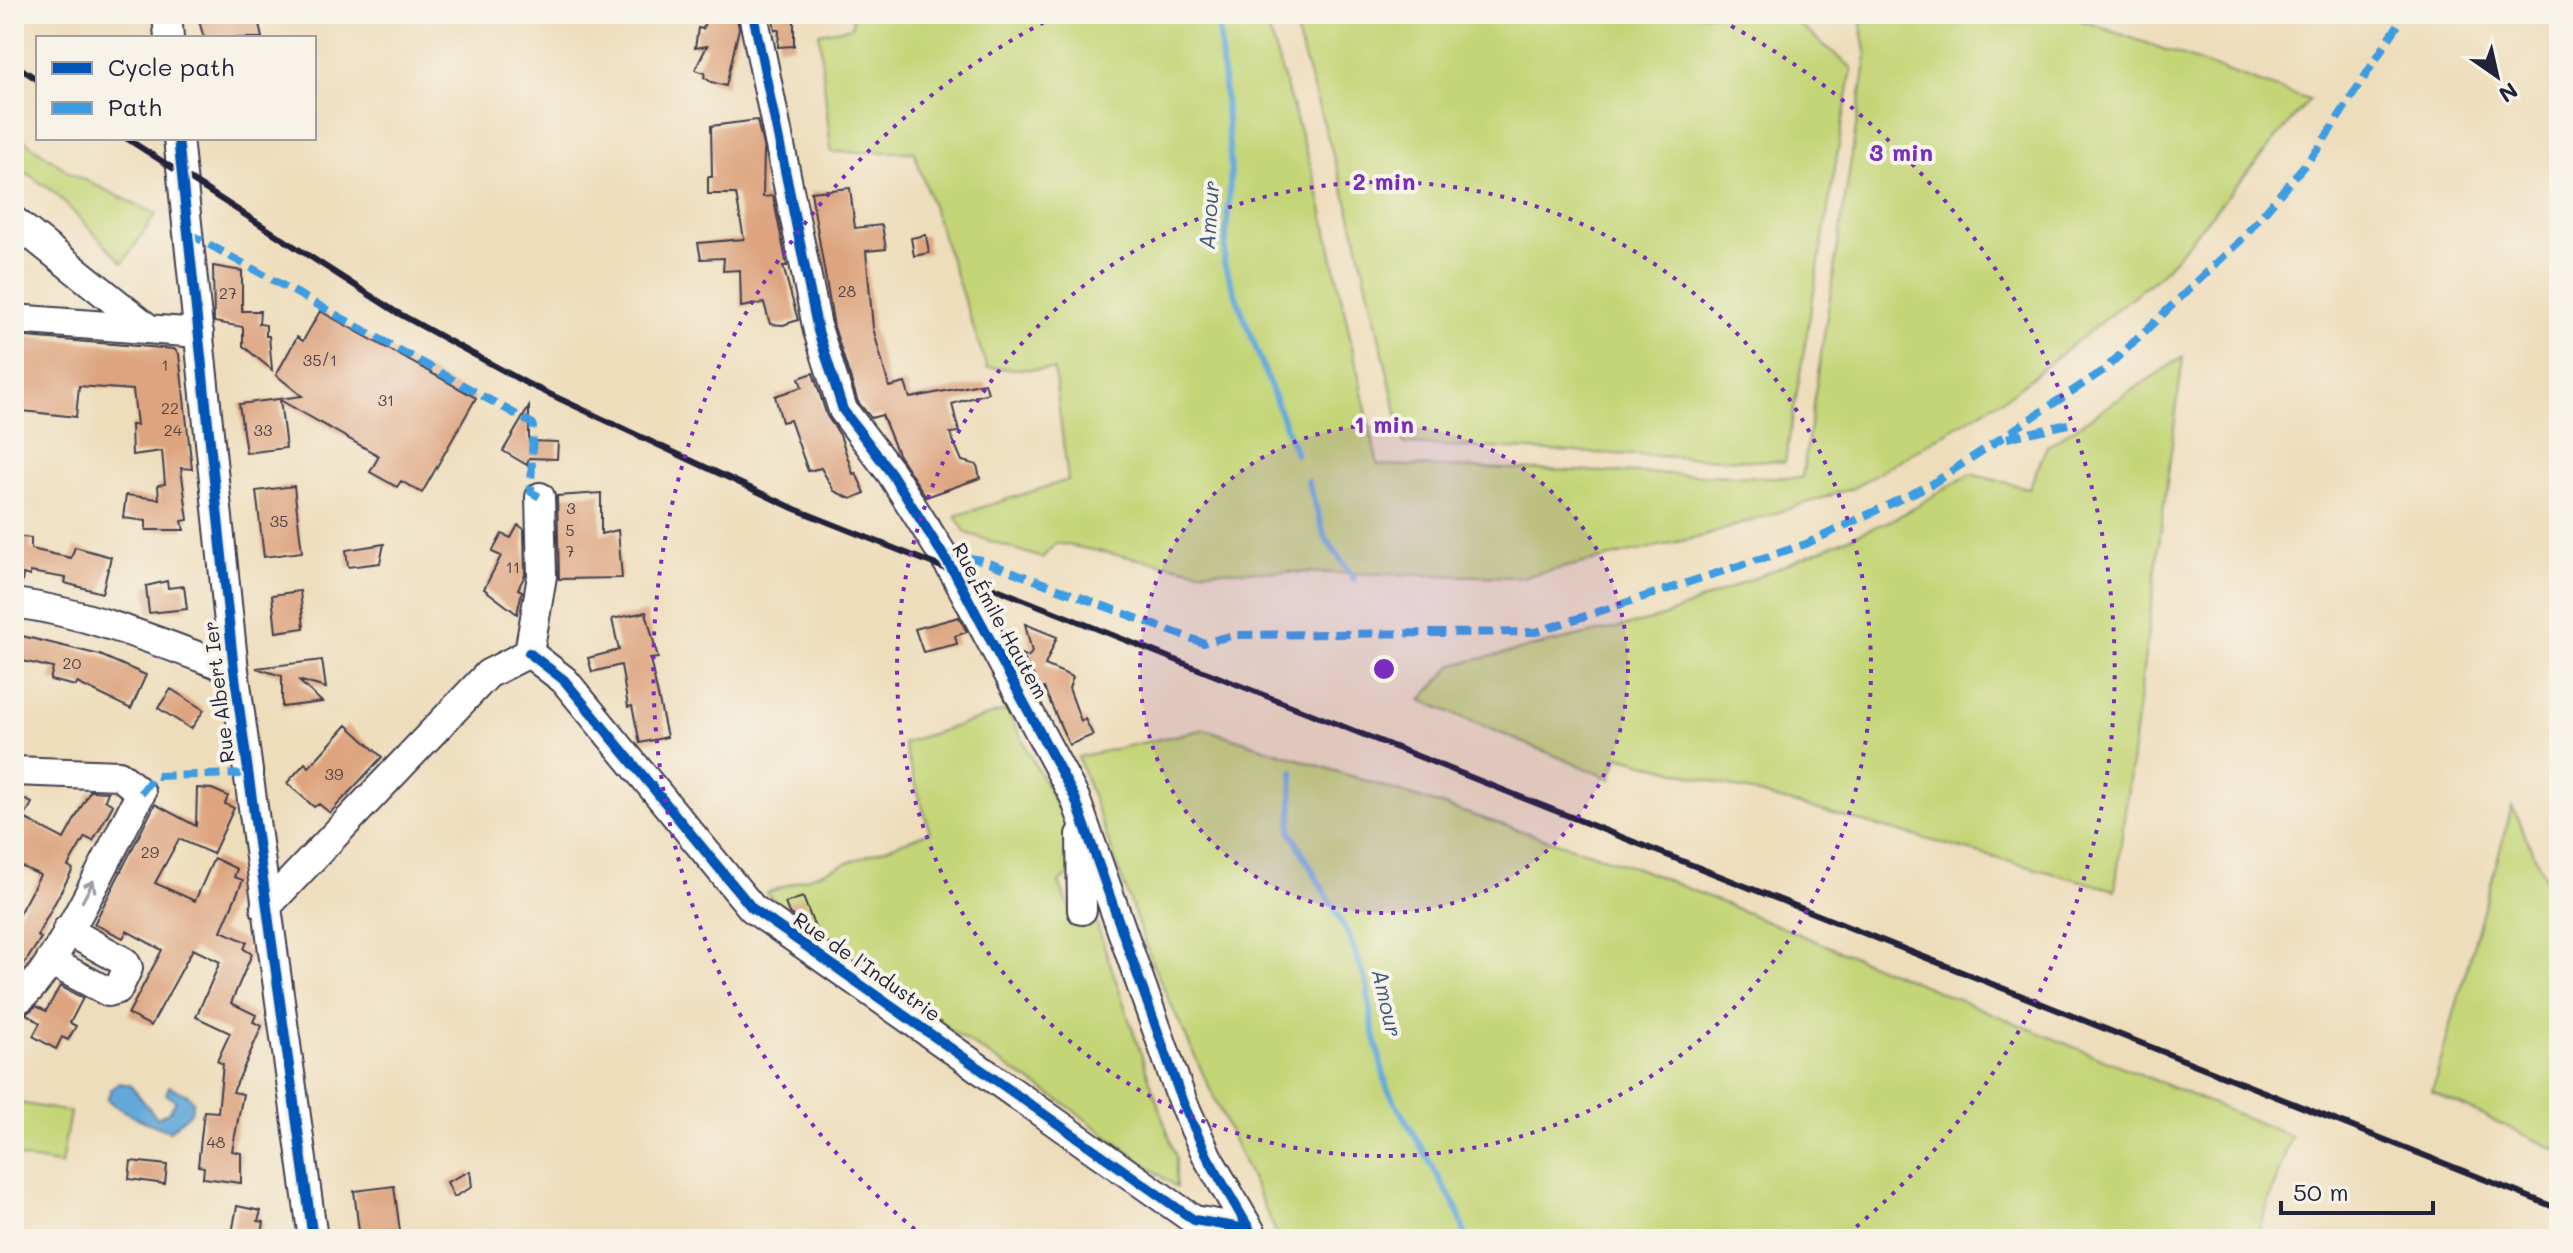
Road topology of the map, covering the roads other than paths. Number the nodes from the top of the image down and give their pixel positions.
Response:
1 (167, 14) edge
2 (753, 14) edge
3 (169, 36) edge
4 (178, 140) edge
5 (14, 221) edge
6 (14, 319) edge
7 (149, 329) junction
8 (199, 333) junction
9 (540, 497) dead end
10 (14, 603) edge
11 (529, 653) junction
12 (234, 670) junction
13 (14, 771) edge
14 (1082, 819) junction
15 (265, 908) junction
16 (1082, 910) dead end
17 (67, 930) junction
18 (50, 961) junction
19 (14, 997) edge
20 (1251, 1234) edge
21 (313, 1239) edge

1 - 3 street
2 - 14 street, Rue Émile Hautem
4 - 8 street, Rue Albert Ier
5 - 7 street
6 - 7 street
7 - 8 street
8 - 12 street, Rue Albert Ier
9 - 11 street
10 - 12 street
11 - 15 street
11 - 20 street, Rue de l'Industrie
12 - 15 street, Rue Albert Ier
17 -> 13 street
14 - 16 street
14 - 20 street, Rue Émile Hautem
15 - 21 street, Rue Albert Ier
17 - 18 street
17 - 18 street
18 - 19 street

